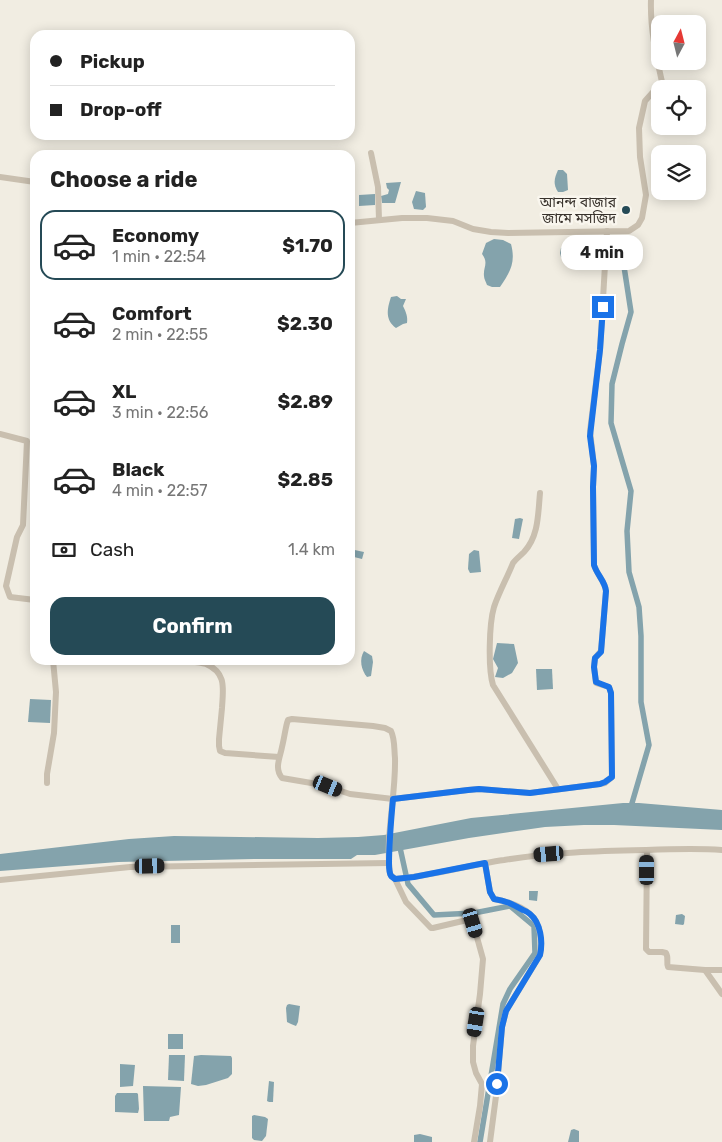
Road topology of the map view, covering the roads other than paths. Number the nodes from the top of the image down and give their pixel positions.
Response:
1 (650, 0) edge
2 (371, 153) dead end
3 (0, 177) edge
4 (30, 181) edge
5 (379, 220) junction
6 (355, 222) edge
7 (607, 231) junction
8 (0, 434) edge
9 (540, 493) dead end
10 (3, 586) edge
11 (30, 599) edge
12 (53, 665) edge
13 (208, 665) edge
14 (278, 757) junction
15 (47, 782) dead end
16 (558, 789) junction
17 (393, 799) junction
18 (647, 850) junction
19 (722, 850) edge
20 (389, 859) junction
21 (485, 863) junction
22 (398, 878) junction
23 (0, 880) edge
24 (705, 970) junction
25 (722, 970) edge
26 (722, 994) edge
27 (474, 1142) edge
28 (490, 1142) edge

1 - 7 street
2 - 5 street
3 - 4 street
5 - 6 street
5 - 7 street
7 - 16 street
8 - 10 street
9 - 16 street
10 - 11 street
12 - 15 street
13 - 14 street
14 - 17 street
14 - 17 street
16 - 17 street
17 - 20 street
18 - 19 street
18 - 21 street
18 - 24 street
20 - 22 street
20 - 23 street
21 - 22 street
21 - 28 street
22 - 27 street
24 - 25 street
24 - 26 street

